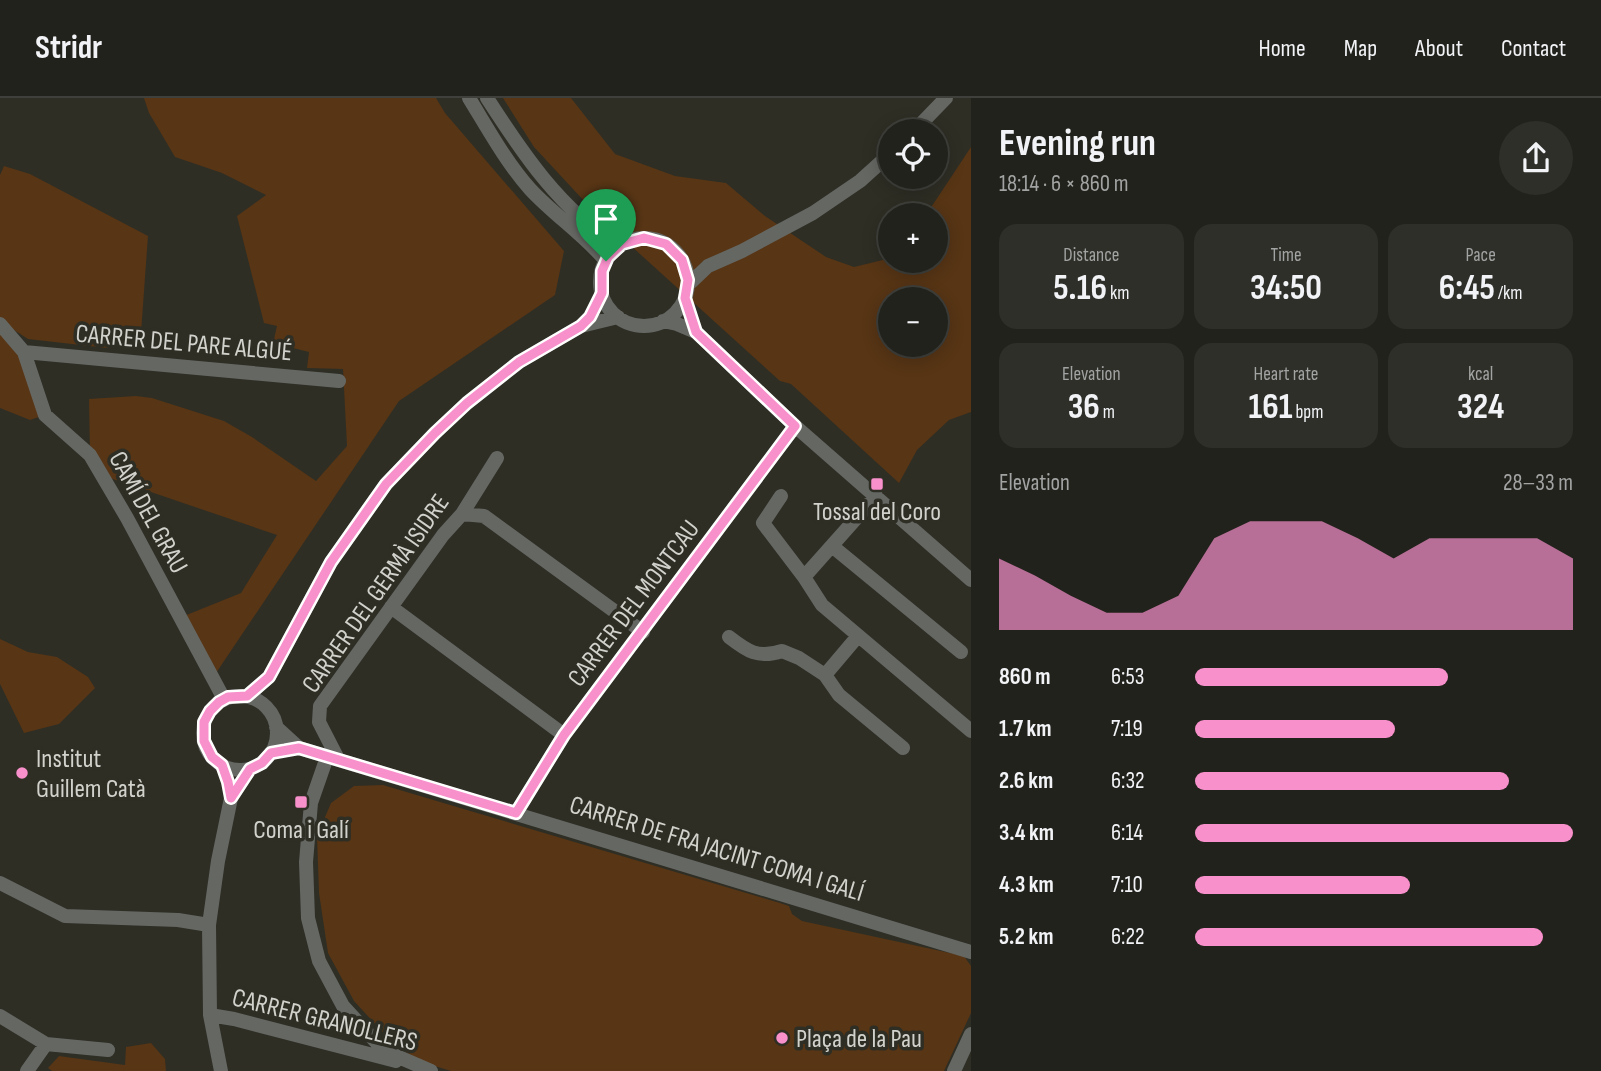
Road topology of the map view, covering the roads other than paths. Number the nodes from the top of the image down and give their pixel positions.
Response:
1 (469, 98) edge
2 (487, 98) edge
3 (946, 98) edge
4 (926, 119) edge
5 (878, 165) edge
6 (618, 247) junction
7 (682, 260) junction
8 (606, 261) junction
9 (708, 266) junction
10 (686, 292) junction
11 (602, 293) junction
12 (618, 317) junction
13 (663, 321) junction
14 (0, 324) edge
15 (581, 326) junction
16 (696, 332) junction
17 (24, 352) junction
18 (339, 381) dead end
19 (795, 426) junction
20 (497, 458) dead end
21 (781, 496) dead end
22 (876, 496) junction
23 (462, 513) junction
24 (832, 546) junction
25 (804, 577) junction
26 (971, 580) edge
27 (391, 607) junction
28 (643, 632) junction
29 (858, 636) junction
30 (729, 637) dead end
31 (961, 652) dead end
32 (825, 675) junction
33 (269, 677) junction
34 (247, 696) junction
35 (224, 699) junction
36 (267, 708) junction
37 (276, 727) junction
38 (971, 731) edge
39 (564, 735) junction
40 (299, 748) junction
41 (903, 748) dead end
42 (271, 753) junction
43 (332, 758) junction
44 (222, 765) junction
45 (250, 769) junction
46 (231, 798) junction
47 (516, 813) junction
48 (0, 883) edge
49 (209, 925) junction
50 (971, 952) edge
51 (210, 1015) junction
52 (0, 1016) edge
53 (971, 1034) edge
54 (46, 1044) junction
55 (108, 1050) dead end
56 (27, 1071) edge
57 (221, 1071) edge
58 (429, 1071) edge
59 (954, 1071) edge

1 - 8 street
2 - 6 street
3 - 4 street
5 - 9 street
6 - 7 street
6 - 8 street
7 - 9 street
7 - 10 street
8 - 11 street
9 - 10 street
10 - 13 street
10 - 16 street
11 - 12 street
11 - 15 street
12 - 13 street
12 - 15 street
13 - 16 street
14 - 17 street, CAMÍ DEL GRAU
15 - 33 street
16 - 19 street
17 - 18 street, CARRER DEL PARE ALGUÉ
17 - 35 street, CAMÍ DEL GRAU
19 - 22 street
19 - 28 street, CARRER DEL MONTCAU
20 - 23 street, CARRER DEL GERMÀ ISIDRE
21 - 25 street
22 - 24 street
22 - 26 street
23 - 27 street, CARRER DEL GERMÀ ISIDRE
23 - 28 street
24 - 25 street
24 - 31 street
25 - 29 street
27 - 39 street
27 - 43 street, CARRER DEL GERMÀ ISIDRE
28 - 39 street, CARRER DEL MONTCAU
29 - 32 street
29 - 38 street
30 - 32 street
32 - 41 street
33 - 34 street
33 - 36 street
34 - 35 street
34 - 36 street
35 - 44 street
36 - 37 street
37 - 40 street
37 - 42 street
39 - 47 street, CARRER DEL MONTCAU
40 - 42 street
40 - 43 street
42 - 45 street
43 - 47 street, CARRER DE FRA JACINT COMA I GALÍ
43 - 58 street
44 - 45 street
44 - 46 street
45 - 46 street
46 - 49 street
47 - 50 street, CARRER DE FRA JACINT COMA I GALÍ
48 - 49 street
49 - 51 street
51 - 57 street
51 - 58 street, CARRER GRANOLLERS
52 - 54 street
53 - 59 street
54 - 55 street
54 - 56 street

